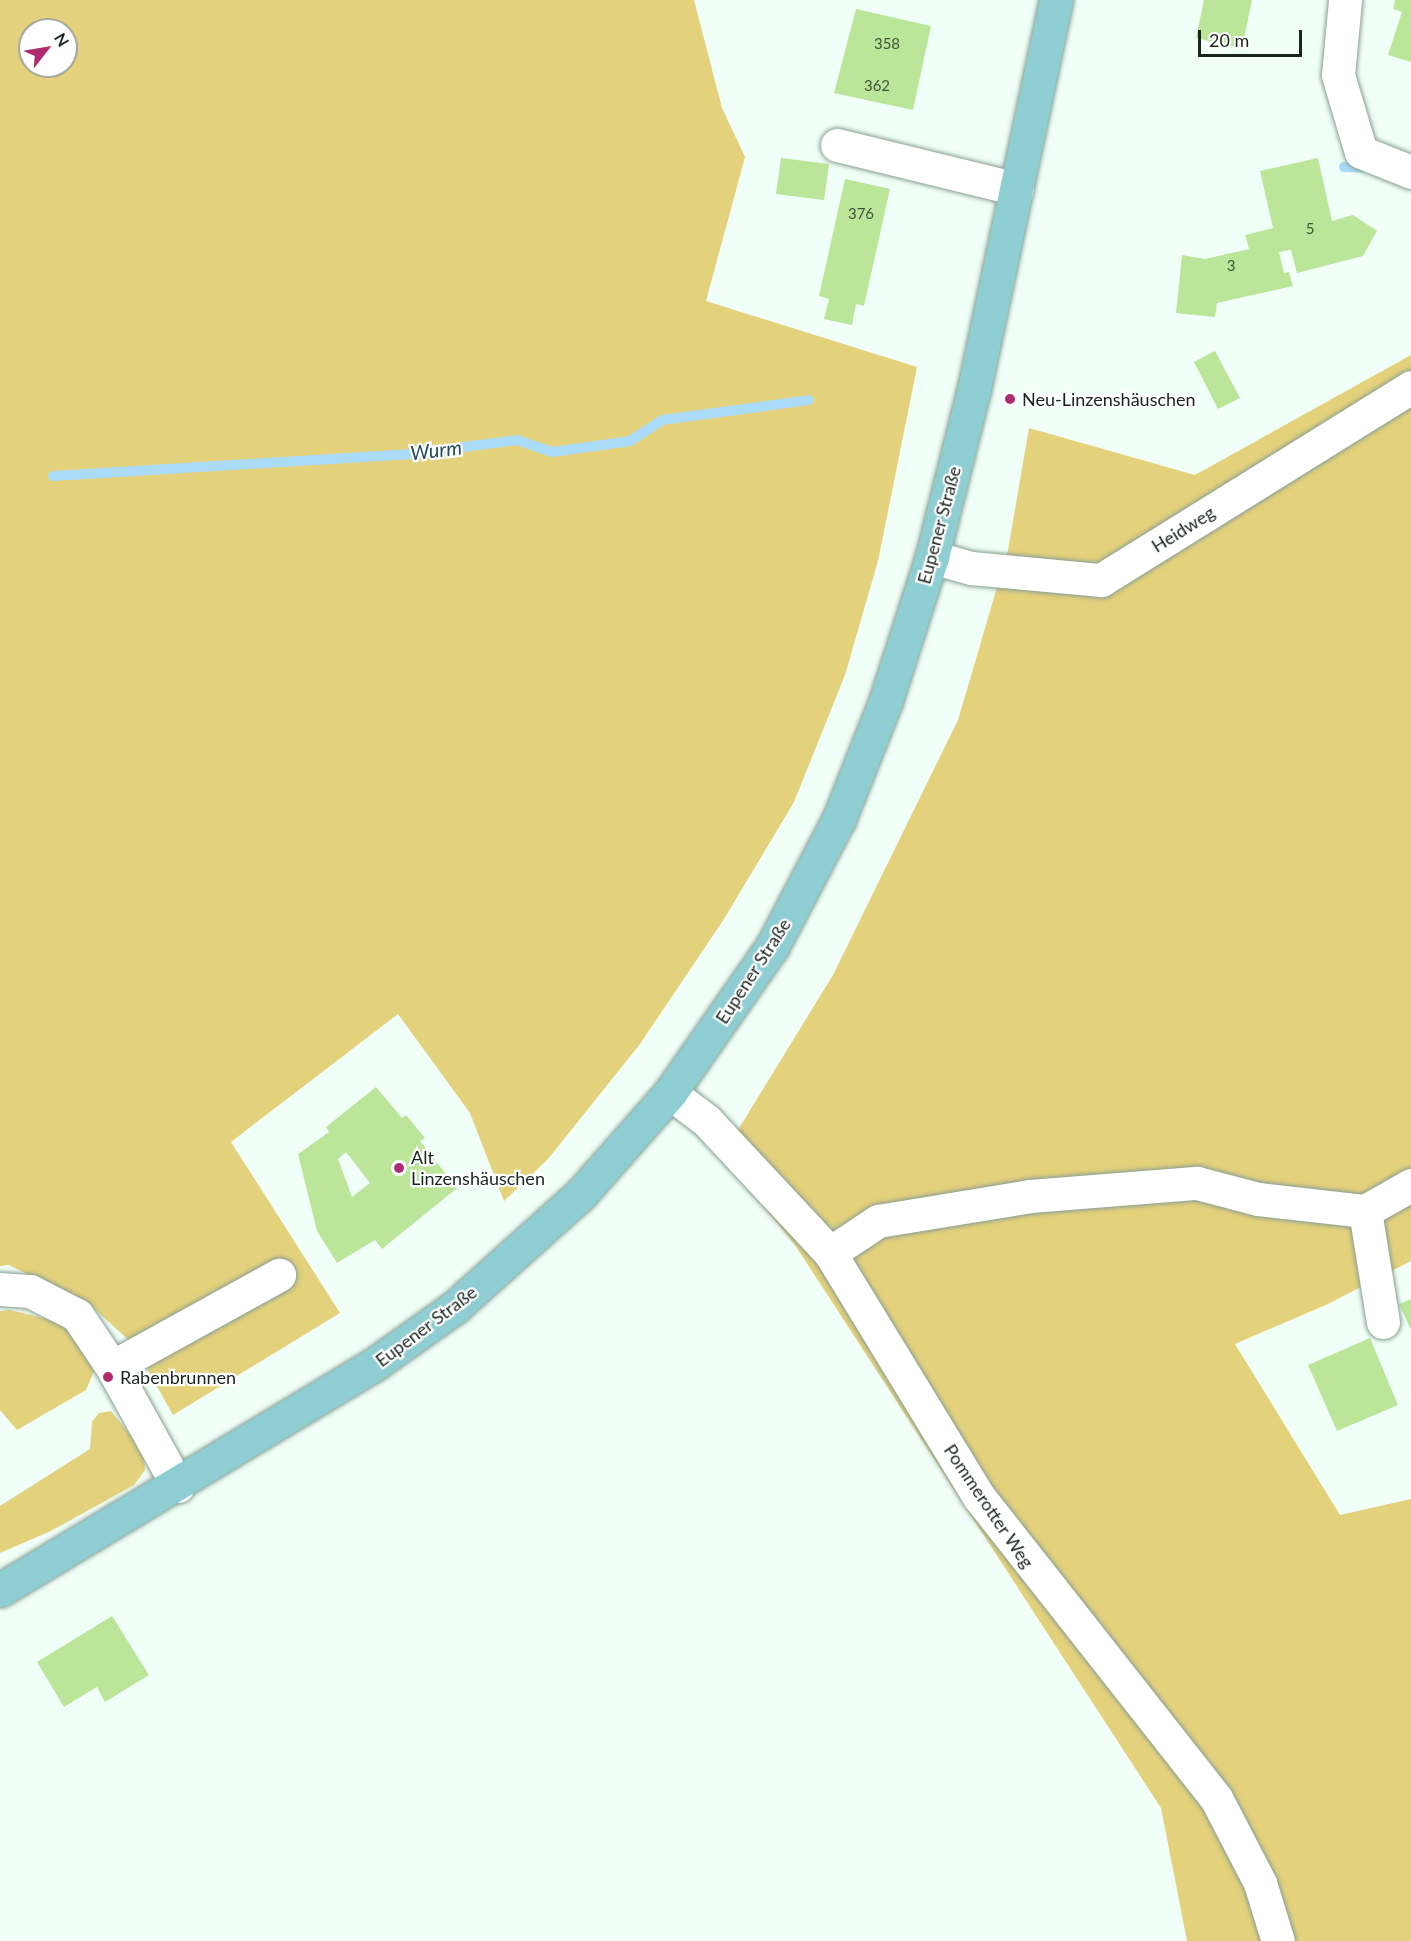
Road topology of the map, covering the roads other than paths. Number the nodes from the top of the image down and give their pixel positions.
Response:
1 (1056, 0) edge
2 (1345, 0) edge
3 (837, 146) dead end
4 (1411, 172) edge
5 (1017, 189) junction
6 (1411, 387) edge
7 (932, 557) junction
8 (670, 1093) junction
9 (1411, 1185) edge
10 (1365, 1211) junction
11 (830, 1253) junction
12 (279, 1275) dead end
13 (0, 1289) edge
14 (1383, 1322) dead end
15 (112, 1367) junction
16 (178, 1486) junction
17 (0, 1590) edge
18 (1278, 1941) edge

1 - 5 main road, Eupener Straße
2 - 4 street
3 - 5 street
5 - 7 main road, Eupener Straße
6 - 7 street, Heidweg
7 - 8 main road, Eupener Straße
8 - 11 street, Pommerotter Weg
8 - 16 main road, Eupener Straße
9 - 10 street
10 - 11 street
10 - 14 street
11 - 18 street, Pommerotter Weg
12 - 15 street
13 - 15 street
15 - 16 street
16 - 17 main road, Eupener Straße

